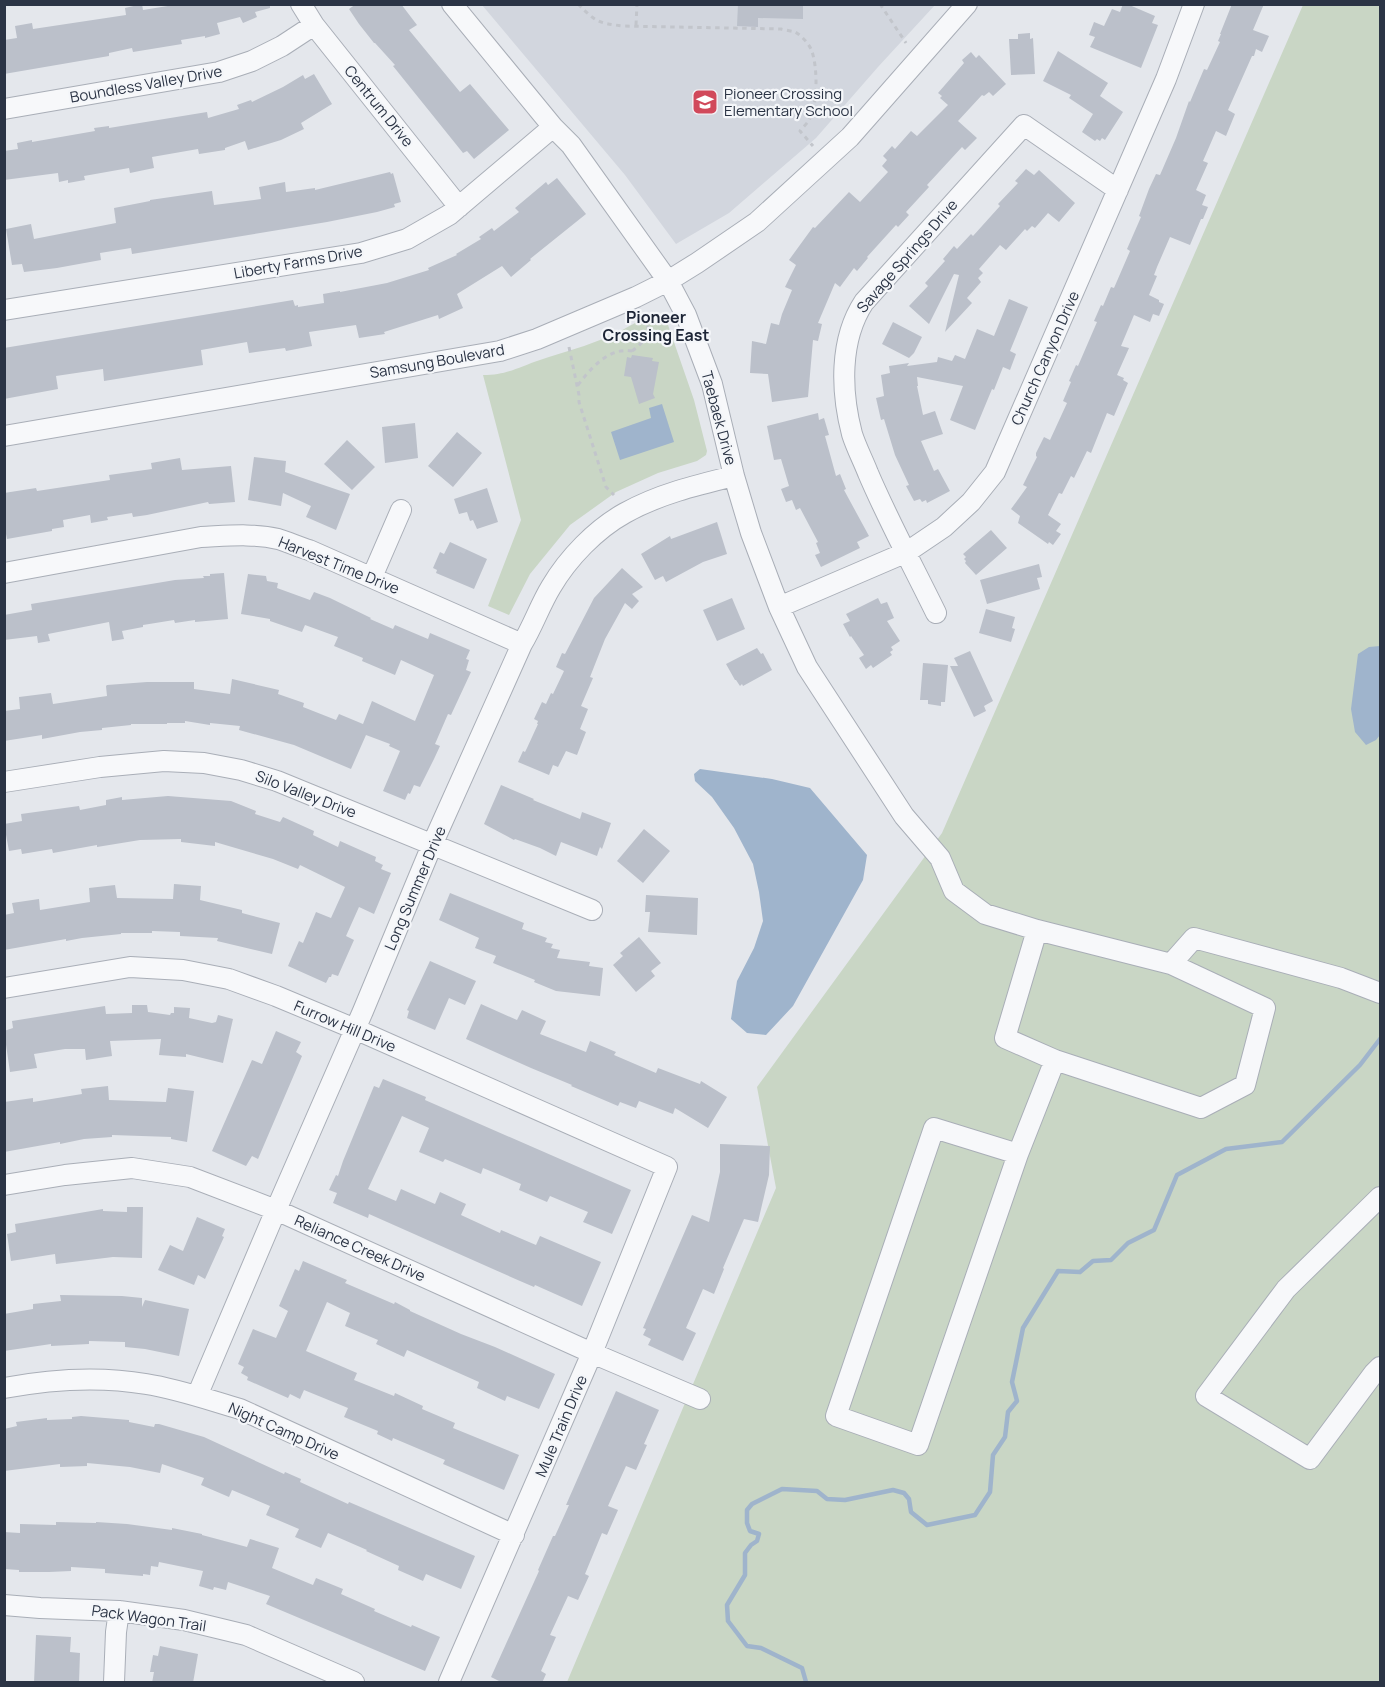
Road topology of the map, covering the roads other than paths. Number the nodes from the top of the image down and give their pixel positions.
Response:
1 (301, 4) edge
2 (452, 4) edge
3 (967, 4) edge
4 (1192, 5) edge
5 (314, 25) junction
6 (4, 109) edge
7 (553, 127) junction
8 (1118, 190) junction
9 (459, 207) junction
10 (668, 281) junction
11 (4, 310) edge
12 (4, 436) edge
13 (734, 476) junction
14 (401, 510) dead end
15 (907, 552) junction
16 (4, 573) edge
17 (372, 577) junction
18 (779, 607) junction
19 (936, 613) dead end
20 (522, 644) junction
21 (4, 782) edge
22 (432, 845) junction
23 (592, 910) dead end
24 (1037, 930) junction
25 (1171, 964) junction
26 (4, 988) edge
27 (1380, 993) edge
28 (355, 1029) junction
29 (1055, 1060) junction
30 (1018, 1154) junction
31 (667, 1167) joint
32 (4, 1185) edge
33 (1380, 1197) edge
34 (276, 1210) junction
35 (592, 1353) junction
36 (1378, 1373) edge
37 (4, 1388) edge
38 (197, 1396) junction
39 (700, 1399) dead end
40 (514, 1535) junction
41 (4, 1605) edge
42 (119, 1611) junction
43 (314, 1675) edge
44 (114, 1683) edge
45 (354, 1683) edge
46 (449, 1683) edge

1 - 5 street, Centrum Drive
2 - 7 street, Taebaek Drive
3 - 10 street, Samsung Boulevard
4 - 8 street, Church Canyon Drive
5 - 6 street, Boundless Valley Drive
5 - 9 street, Centrum Drive
7 - 9 street, Liberty Farms Drive
7 - 10 street, Taebaek Drive
8 - 15 street, Church Canyon Drive
8 - 15 street, Savage Springs Drive
9 - 11 street, Liberty Farms Drive
10 - 12 street, Samsung Boulevard
10 - 13 street, Taebaek Drive
13 - 18 street, Taebaek Drive
13 - 20 street, Long Summer Drive
14 - 17 street
15 - 18 street, Church Canyon Drive
15 - 19 street, Savage Springs Drive
16 - 17 street, Harvest Time Drive
17 - 20 street, Harvest Time Drive
18 - 24 street, Taebaek Drive
20 - 22 street, Long Summer Drive
21 - 22 street, Silo Valley Drive
22 - 23 street, Silo Valley Drive
22 - 28 street, Long Summer Drive
24 - 25 street, Taebaek Drive
24 - 29 street
25 - 27 street
25 - 29 street, Taebaek Drive
26 - 28 street, Furrow Hill Drive
28 - 31 street, Furrow Hill Drive
28 - 34 street, Long Summer Drive
29 - 30 street
30 - 30 street
31 - 35 street, Mule Train Drive
32 - 34 street, Reliance Creek Drive
33 - 36 street
34 - 35 street, Reliance Creek Drive
34 - 38 street, Long Summer Drive
35 - 39 street, Reliance Creek Drive
35 - 40 street, Mule Train Drive
37 - 38 street, Night Camp Drive
38 - 40 street, Night Camp Drive
40 - 46 street, Mule Train Drive
41 - 42 street, Pack Wagon Trail
42 - 43 street, Pack Wagon Trail
42 - 44 street
43 - 45 street, Pack Wagon Trail

